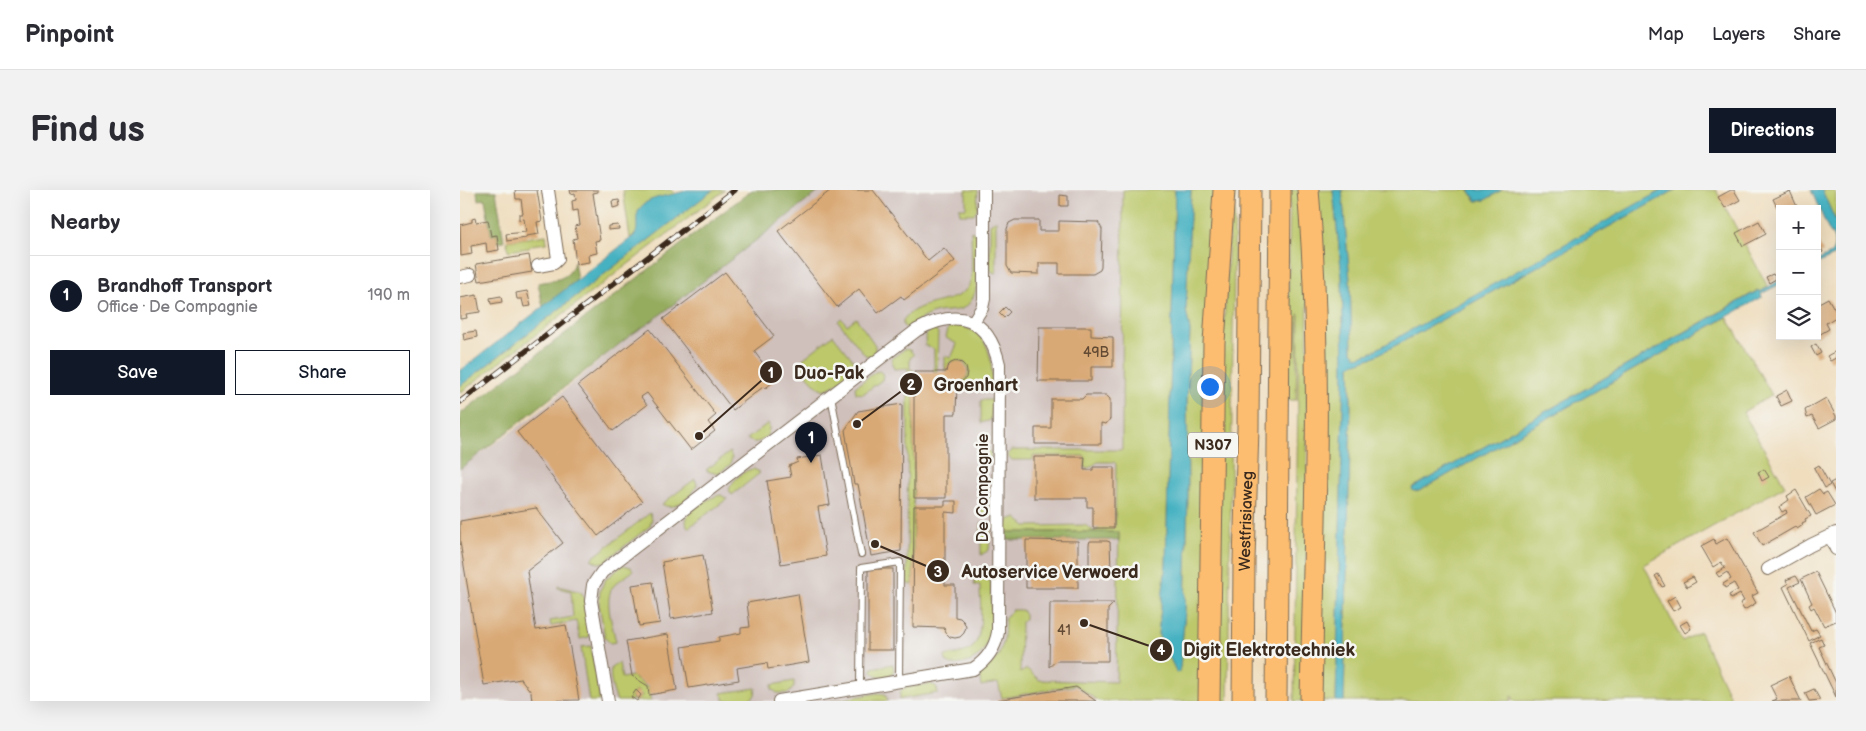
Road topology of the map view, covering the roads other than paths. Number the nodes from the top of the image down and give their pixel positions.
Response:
1 (548, 190) edge
2 (984, 190) edge
3 (1224, 190) edge
4 (1250, 190) edge
5 (1280, 190) edge
6 (1308, 190) edge
7 (538, 266) dead end
8 (973, 322) junction
9 (831, 396) junction
10 (1833, 535) edge
11 (1836, 549) edge
12 (861, 554) dead end
13 (1768, 569) dead end
14 (899, 681) junction
15 (860, 687) junction
16 (608, 701) edge
17 (778, 701) edge
18 (1209, 701) edge
19 (1243, 701) edge
20 (1276, 701) edge
21 (1311, 701) edge

1 - 7 street
2 - 8 street
3 - 18 highway, N307
4 - 19 highway, Westfrisiaweg / N307
5 - 20 highway, Westfrisiaweg
6 - 21 highway
8 - 9 street
8 - 14 street, De Compagnie
9 - 12 lane
9 - 16 street
10 - 11 street
10 - 13 street
14 - 15 street, De Compagnie
14 - 15 lane
15 - 17 street, De Compagnie

